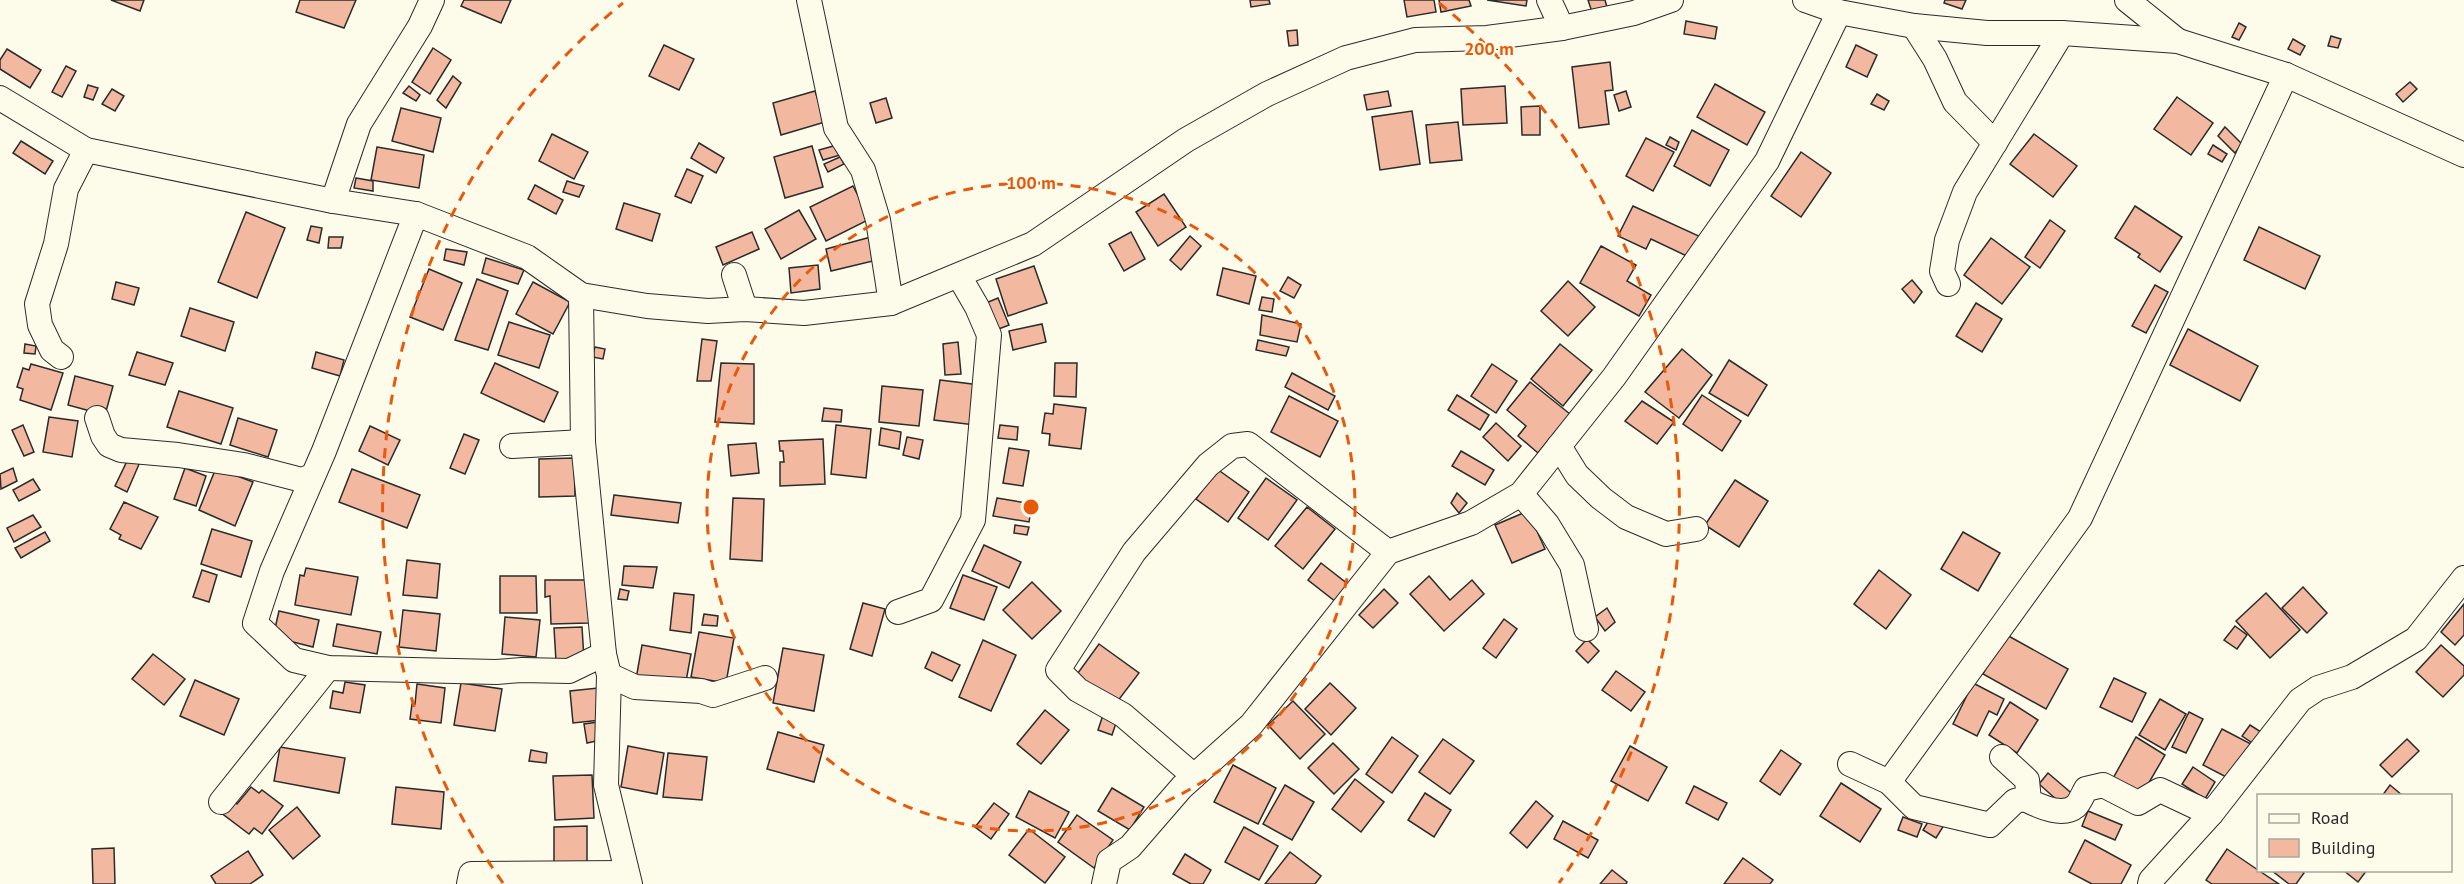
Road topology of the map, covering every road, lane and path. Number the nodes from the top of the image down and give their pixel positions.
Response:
1 (432, 0) edge
2 (809, 0) edge
3 (1550, 0) edge
4 (1671, 0) edge
5 (1805, 0) edge
6 (2127, 0) edge
7 (1839, 12) junction
8 (1914, 26) junction
9 (1562, 28) junction
10 (2062, 33) junction
11 (2178, 41) junction
12 (2286, 75) junction
13 (0, 98) edge
14 (1995, 143) junction
15 (86, 150) junction
16 (2464, 155) edge
17 (333, 201) junction
18 (416, 214) junction
19 (734, 275) dead end
20 (959, 276) junction
21 (1948, 284) dead end
22 (581, 295) junction
23 (891, 303) junction
24 (745, 309) junction
25 (61, 357) dead end
26 (97, 418) dead end
27 (583, 442) junction
28 (512, 446) dead end
29 (1559, 446) junction
30 (312, 476) junction
31 (1521, 494) junction
32 (1696, 529) dead end
33 (1388, 552) junction
34 (2464, 579) edge
35 (898, 612) dead end
36 (1586, 629) dead end
37 (606, 664) junction
38 (328, 668) junction
39 (765, 678) dead end
40 (2002, 757) dead end
41 (1850, 764) dead end
42 (1194, 776) junction
43 (1889, 782) junction
44 (2028, 798) junction
45 (221, 802) dead end
46 (2211, 814) junction
47 (628, 878) edge
48 (469, 884) edge
49 (1104, 884) edge
50 (2150, 884) edge

1 - 17 street
2 - 23 street
3 - 9 street
4 - 9 street
5 - 7 street
6 - 11 street
7 - 8 street
7 - 29 street
8 - 10 street
8 - 14 street
9 - 20 street
10 - 11 street
10 - 14 street
11 - 12 street
12 - 16 street
12 - 43 street
13 - 15 street
14 - 21 street
15 - 17 street
15 - 25 street
17 - 18 street
18 - 22 street
18 - 30 street
19 - 24 street
20 - 23 street
20 - 35 street
22 - 24 street
22 - 27 street
23 - 24 street
26 - 30 street
27 - 28 street
27 - 37 street
29 - 31 street
29 - 32 street
30 - 38 street
31 - 33 street
31 - 36 street
33 - 42 street
33 - 42 street
34 - 46 street
37 - 38 street
37 - 39 street
37 - 47 street
38 - 45 street
40 - 44 street
41 - 43 street
42 - 49 street
43 - 44 street
44 - 46 street
46 - 50 street
47 - 48 street

